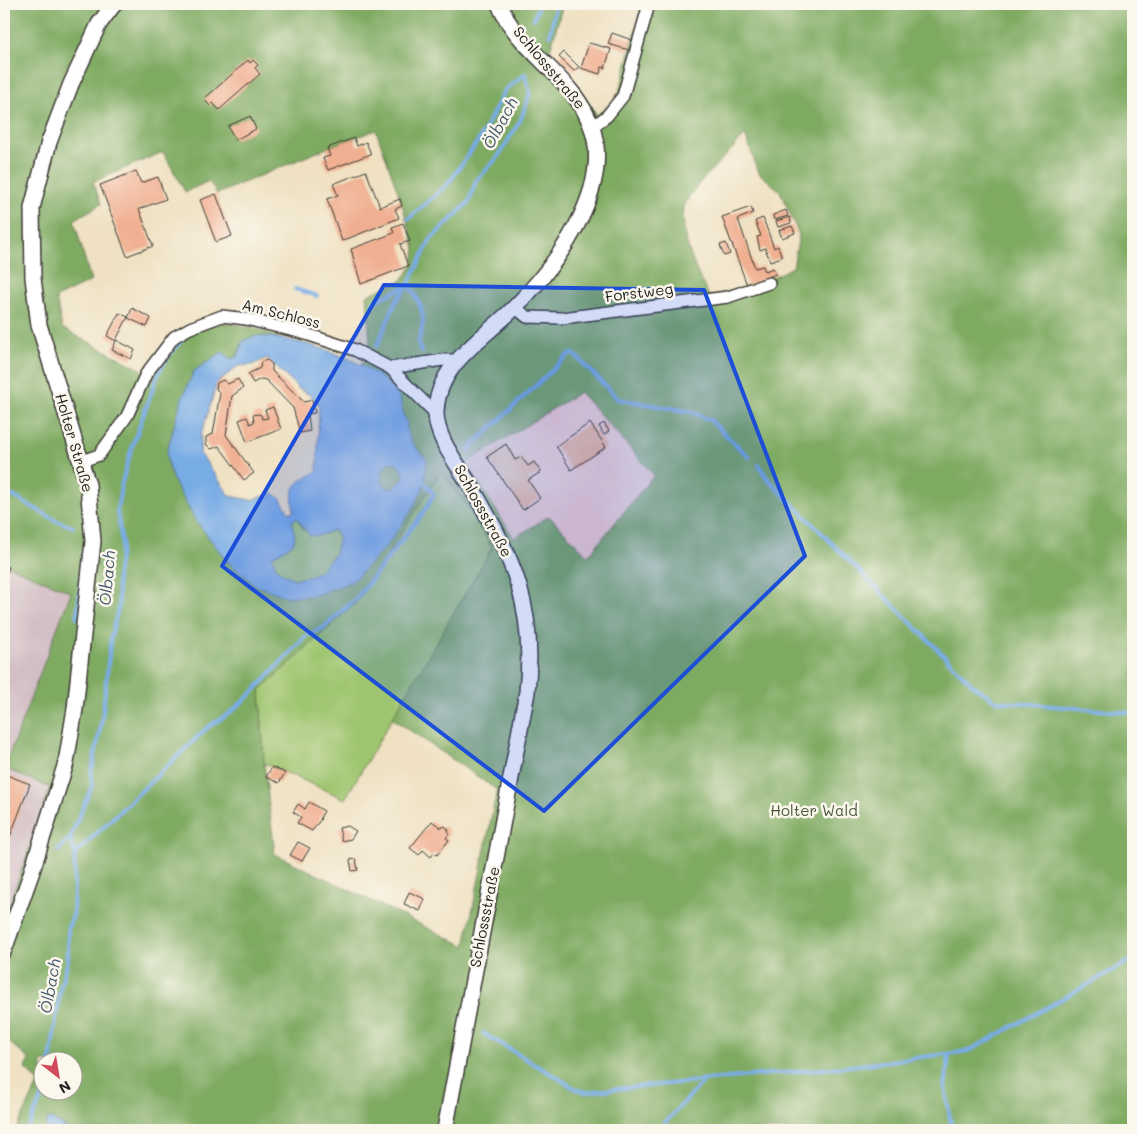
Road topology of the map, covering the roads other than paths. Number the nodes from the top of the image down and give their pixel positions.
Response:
1 (114, 4) edge
2 (499, 4) edge
3 (649, 4) edge
4 (592, 127) junction
5 (768, 284) dead end
6 (515, 307) junction
7 (457, 360) junction
8 (390, 368) junction
9 (436, 414) junction
10 (82, 461) junction
11 (4, 950) edge
12 (445, 1130) edge

1 - 10 main road, Holter Straße
2 - 4 main road, Schlossstraße
3 - 4 street
4 - 6 main road, Schlossstraße
5 - 6 street, Forstweg
6 - 7 main road, Schlossstraße
7 - 8 street
7 - 9 main road, Schlossstraße
8 - 9 street, Am Schloss
8 - 10 street, Am Schloss
9 - 12 main road, Schlossstraße
10 - 11 main road, Holter Straße

